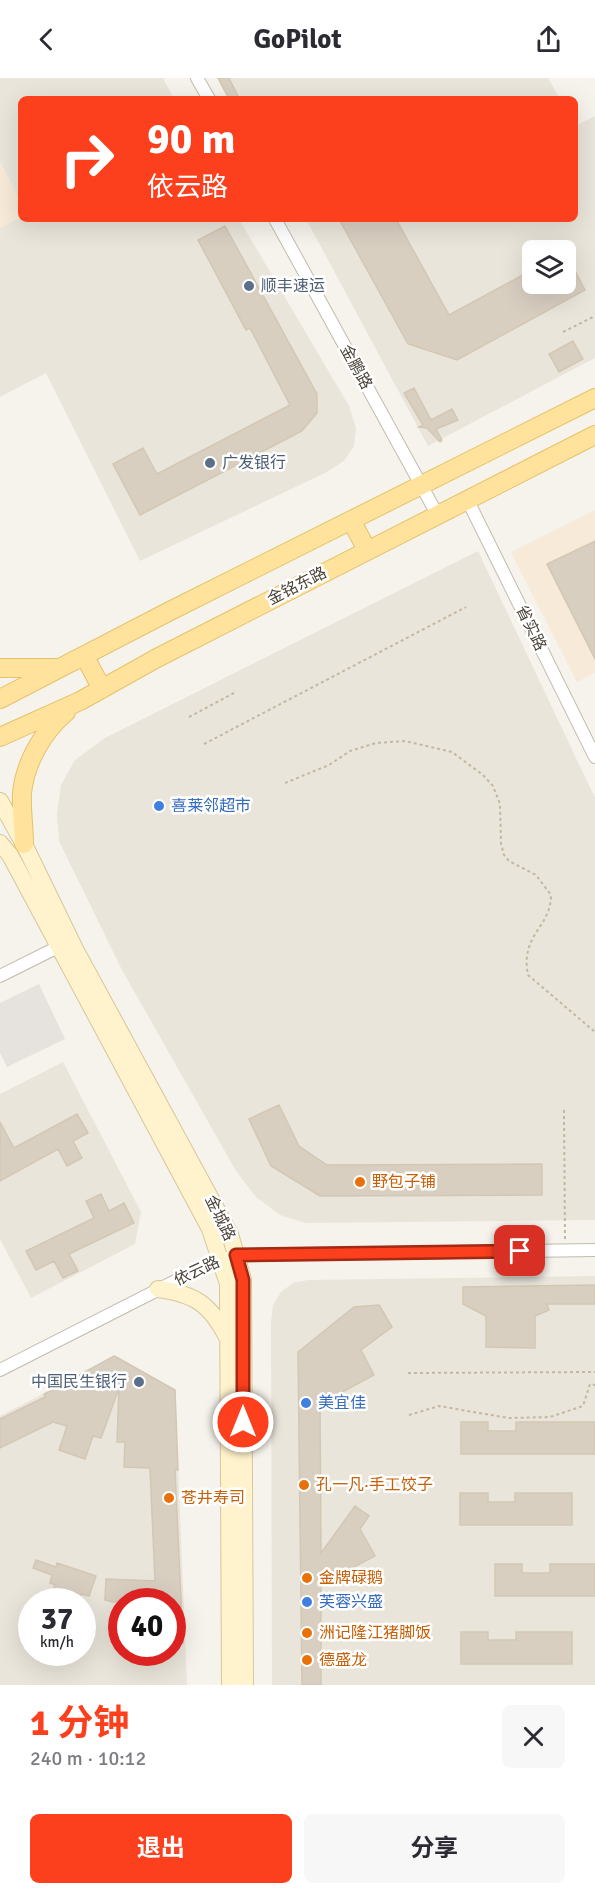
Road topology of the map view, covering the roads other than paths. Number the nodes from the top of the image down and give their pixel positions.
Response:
1 (197, 78) edge
2 (207, 96) edge
3 (277, 222) edge
4 (595, 398) edge
5 (595, 435) edge
6 (486, 453) junction
7 (501, 482) junction
8 (421, 485) junction
9 (467, 499) junction
10 (437, 514) junction
11 (351, 520) junction
12 (367, 550) junction
13 (85, 657) junction
14 (0, 668) edge
15 (62, 669) junction
16 (102, 689) junction
17 (0, 699) edge
18 (80, 701) junction
19 (0, 737) edge
20 (595, 757) edge
21 (0, 801) edge
22 (0, 843) edge
23 (24, 844) junction
24 (58, 947) junction
25 (0, 976) edge
26 (595, 1250) edge
27 (228, 1257) junction
28 (158, 1290) junction
29 (228, 1338) junction
30 (0, 1370) edge
31 (230, 1685) edge
32 (244, 1685) edge

1 - 2 street
3 - 8 street, 金鹏路
4 - 6 main road
5 - 7 main road, 金铭东路
6 - 7 main road
6 - 8 main road
7 - 9 main road, 金铭东路
8 - 10 street, 金鹏路
8 - 11 main road
9 - 10 main road, 金铭东路
9 - 20 street, 省实路
10 - 12 main road, 金铭东路
11 - 12 main road
11 - 13 main road
12 - 16 main road, 金铭东路
13 - 15 main road
13 - 16 main road
14 - 15 main road
15 - 17 main road
16 - 18 main road, 金铭东路
18 - 19 main road, 金铭东路
18 - 23 main road
21 - 23 street, 金城路
22 - 24 street, 金城路
23 - 27 street, 金城路
24 - 25 street
24 - 27 street, 金城路
26 - 27 street, 依云路
27 - 28 street, 依云路
27 - 29 street, 金城路
27 - 32 street, 金城路
28 - 29 street
28 - 30 street, 依云路
29 - 31 street, 金城路

